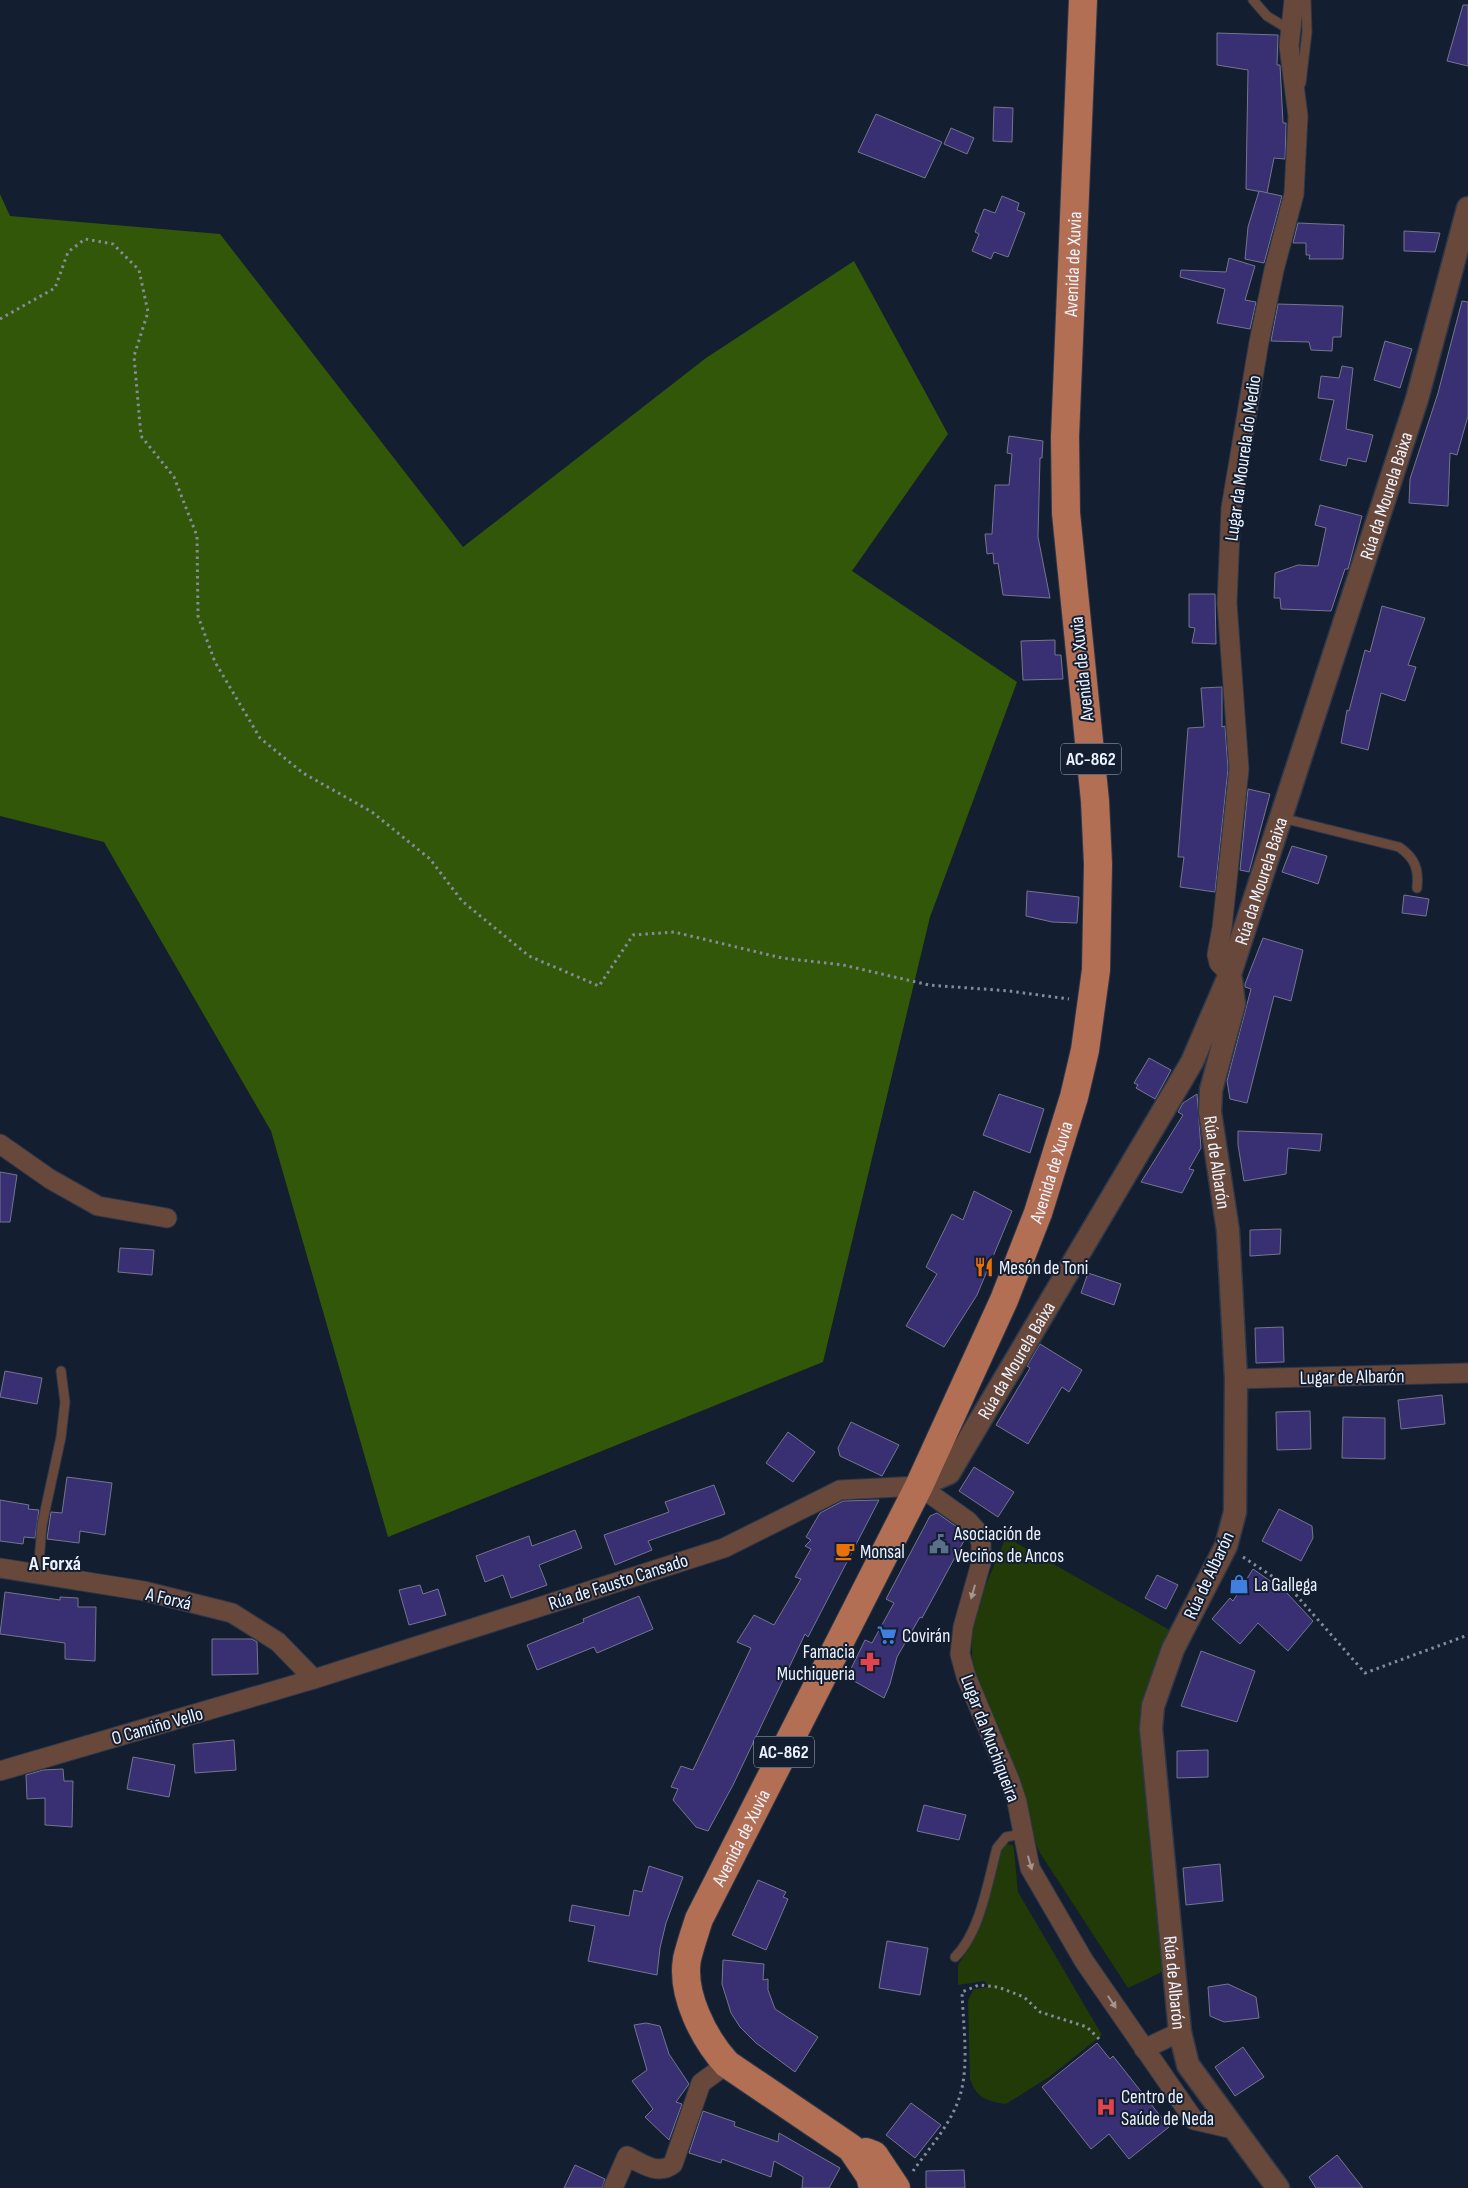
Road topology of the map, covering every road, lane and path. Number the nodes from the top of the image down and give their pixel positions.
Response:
1 (1083, 0) edge
2 (1253, 0) edge
3 (1294, 0) edge
4 (1306, 0) edge
5 (1290, 30) junction
6 (1298, 116) junction
7 (1468, 208) edge
8 (0, 319) edge
9 (1280, 818) junction
10 (1417, 888) dead end
11 (1230, 974) junction
12 (1092, 1002) junction
13 (0, 1144) edge
14 (167, 1218) dead end
15 (61, 1371) dead end
16 (1468, 1373) edge
17 (1236, 1379) junction
18 (919, 1486) junction
19 (1226, 1546) junction
20 (0, 1568) edge
21 (38, 1574) junction
22 (1468, 1635) edge
23 (314, 1679) junction
24 (0, 1770) edge
25 (1022, 1834) junction
26 (955, 1956) dead end
27 (1180, 2032) junction
28 (1101, 2041) dead end
29 (1144, 2049) junction
30 (727, 2064) junction
31 (1212, 2098) junction
32 (1184, 2103) junction
33 (1233, 2129) junction
34 (851, 2148) junction
35 (904, 2180) edge
36 (613, 2188) edge
37 (873, 2188) edge
38 (1278, 2188) edge

1 - 12 main road, Avenida de Xuvia / AC-862
2 - 5 lane
3 - 5 street, Lugar da Mourela do Medio
4 - 6 lane
5 - 6 street, Lugar da Mourela do Medio
6 - 11 street, Lugar da Mourela do Medio
7 - 9 street, Rúa da Mourela Baixa
8 - 12 path
9 - 10 lane
9 - 11 street, Rúa da Mourela Baixa
11 - 17 street, Rúa de Albarón
11 - 18 street, Rúa da Mourela Baixa
12 - 18 main road, Avenida de Xuvia / AC-862
13 - 14 street
15 - 21 lane
16 - 17 street, Lugar de Albarón
17 - 19 street, Rúa de Albarón
18 - 23 street, Rúa de Fausto Cansado
18 -> 25 street, Lugar da Muchiqueira
18 - 30 main road, Avenida de Xuvia / AC-862
19 - 22 path
19 - 27 street, Rúa de Albarón
20 - 21 street, A Forxá
21 - 23 street, A Forxá
23 - 24 street, O Camiño Vello
25 - 26 lane
25 -> 29 street, Lugar da Muchiqueira
27 - 29 street
27 - 31 street, Rúa de Albarón
28 - 35 path
29 - 32 street, Lugar da Muchiqueira
30 - 34 main road, Avenida de Xuvia / AC-862
30 - 36 street
31 - 32 street
31 - 33 street, Rúa de Albarón
32 - 33 street, Lugar da Muchiqueira
33 - 38 street, Rúa de Albarón
34 - 35 main road
34 - 37 main road, Avenida de Xuvia / AC-862

